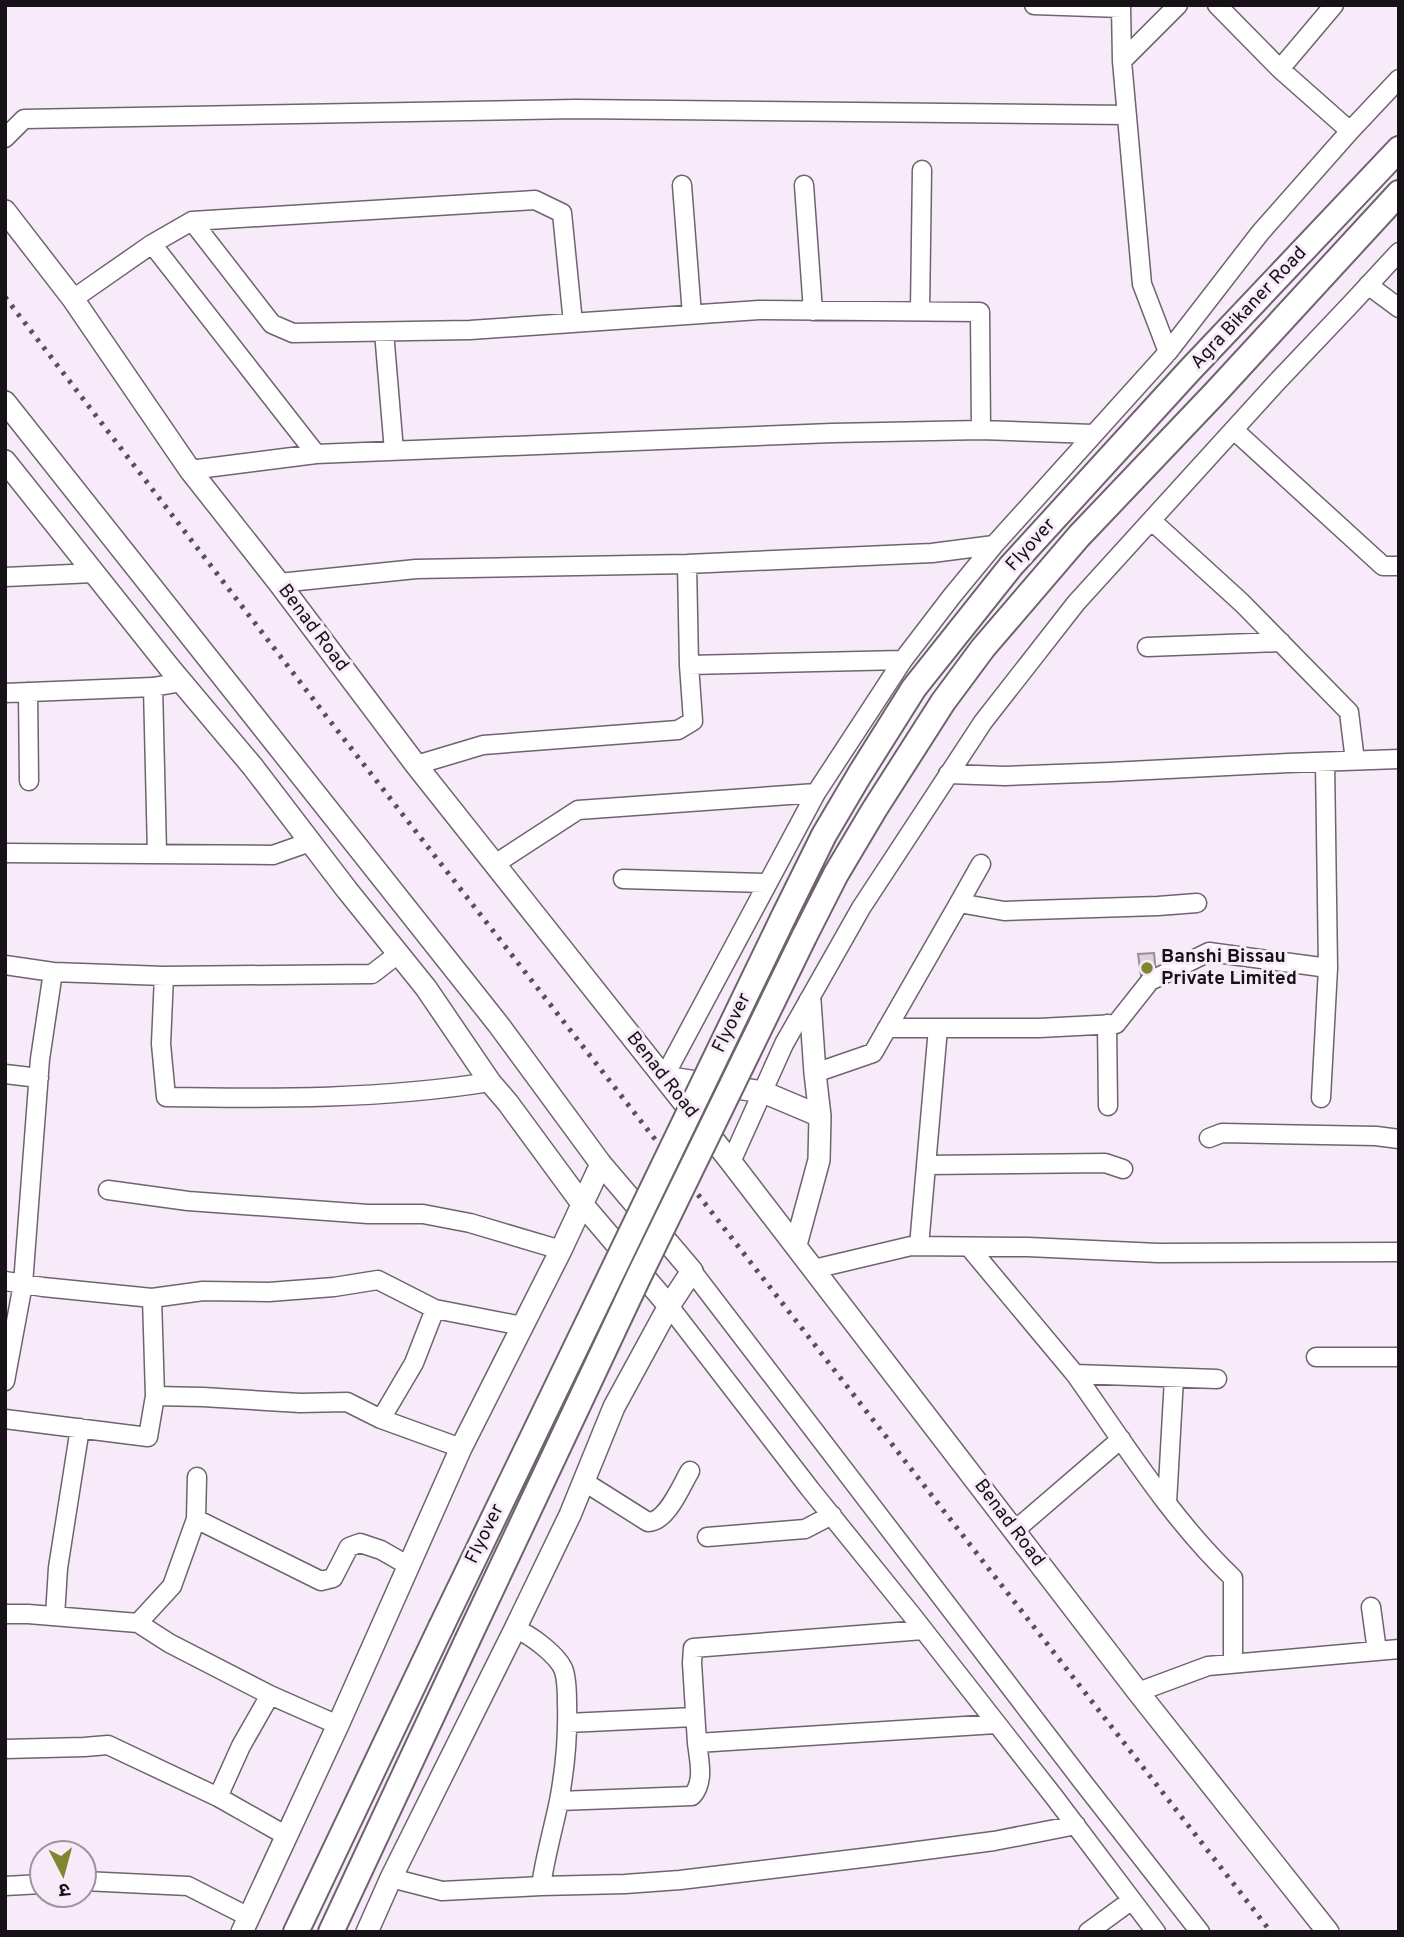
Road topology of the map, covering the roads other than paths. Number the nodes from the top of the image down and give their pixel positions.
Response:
1 (1034, 5) edge
2 (1178, 5) edge
3 (1217, 5) edge
4 (1335, 5) edge
5 (1121, 7) edge
6 (1122, 61) junction
7 (1280, 69) junction
8 (1399, 79) edge
9 (1127, 115) junction
10 (1350, 131) junction
11 (5, 138) edge
12 (1399, 149) edge
13 (922, 170) dead end
14 (682, 185) dead end
15 (804, 185) dead end
16 (1399, 193) edge
17 (5, 212) edge
18 (192, 221) junction
19 (152, 244) junction
20 (1399, 252) edge
21 (1368, 285) junction
22 (73, 299) junction
23 (1399, 308) edge
24 (813, 311) junction
25 (920, 311) junction
26 (692, 315) junction
27 (573, 323) junction
28 (384, 332) junction
29 (1168, 352) junction
30 (5, 402) edge
31 (981, 430) junction
32 (1234, 430) junction
33 (1093, 434) junction
34 (394, 451) junction
35 (316, 453) junction
36 (5, 461) edge
37 (1101, 468) joint
38 (190, 470) junction
39 (1152, 520) junction
40 (994, 545) junction
41 (687, 564) junction
42 (1399, 566) edge
43 (94, 573) junction
44 (5, 577) edge
45 (279, 583) junction
46 (1281, 642) junction
47 (1147, 647) dead end
48 (903, 660) junction
49 (690, 665) junction
50 (182, 682) junction
51 (153, 687) junction
52 (28, 692) junction
53 (5, 693) edge
54 (1399, 760) edge
55 (1355, 761) junction
56 (1325, 762) junction
57 (416, 765) junction
58 (948, 774) junction
59 (29, 781) dead end
60 (816, 793) junction
61 (310, 842) junction
62 (5, 853) edge
63 (157, 853) junction
64 (981, 863) dead end
65 (495, 864) junction
66 (622, 879) dead end
67 (768, 883) junction
68 (959, 903) junction
69 (1197, 903) dead end
70 (398, 954) junction
71 (5, 965) edge
72 (1328, 968) junction
73 (53, 972) junction
74 (164, 976) junction
75 (810, 1001) junction
76 (1107, 1024) junction
77 (887, 1028) junction
78 (938, 1028) junction
79 (815, 1073) junction
80 (5, 1074) edge
81 (664, 1077) junction
82 (39, 1078) junction
83 (490, 1082) junction
84 (763, 1092) junction
85 (1321, 1098) dead end
86 (1108, 1106) dead end
87 (820, 1116) junction
88 (1209, 1138) dead end
89 (1399, 1139) edge
90 (731, 1162) junction
91 (601, 1164) junction
92 (926, 1165) junction
93 (1123, 1169) dead end
94 (108, 1190) dead end
95 (583, 1205) junction
96 (796, 1245) junction
97 (919, 1246) junction
98 (969, 1247) junction
99 (561, 1251) junction
100 (1399, 1252) edge
101 (814, 1269) junction
102 (691, 1271) junction
103 (14, 1282) edge
104 (152, 1297) junction
105 (669, 1306) junction
106 (435, 1309) junction
107 (522, 1326) junction
108 (1316, 1357) dead end
109 (1399, 1357) edge
110 (1075, 1374) junction
111 (1174, 1378) junction
112 (1217, 1379) dead end
113 (5, 1381) edge
114 (155, 1396) junction
115 (5, 1419) edge
116 (381, 1419) junction
117 (80, 1428) junction
118 (1121, 1439) junction
119 (461, 1448) junction
120 (690, 1471) dead end
121 (197, 1477) dead end
122 (583, 1481) junction
123 (1167, 1503) junction
124 (832, 1516) junction
125 (195, 1519) junction
126 (1014, 1531) junction
127 (707, 1537) dead end
128 (409, 1566) junction
129 (1371, 1607) dead end
130 (5, 1614) edge
131 (55, 1616) junction
132 (138, 1623) junction
133 (516, 1629) junction
134 (923, 1630) junction
135 (1399, 1649) edge
136 (1377, 1651) junction
137 (1234, 1663) junction
138 (1138, 1692) junction
139 (270, 1695) junction
140 (694, 1717) junction
141 (568, 1724) junction
142 (996, 1724) junction
143 (338, 1725) junction
144 (697, 1743) junction
145 (5, 1749) edge
146 (218, 1797) junction
147 (559, 1801) junction
148 (1076, 1825) junction
149 (285, 1835) junction
150 (391, 1878) junction
151 (98, 1882) edge
152 (28, 1885) edge
153 (5, 1886) edge
154 (541, 1886) junction
155 (1132, 1900) junction
156 (245, 1924) edge
157 (296, 1932) edge
158 (331, 1932) edge
159 (367, 1932) edge
160 (1088, 1932) edge
161 (1156, 1932) edge
162 (1200, 1932) edge
163 (1328, 1932) edge

1 - 5 street
2 - 6 street
3 - 7 street
4 - 7 street
5 - 6 street
6 - 9 street
7 - 10 street
8 - 10 street
9 - 11 street
9 - 29 street
10 - 29 street
12 - 37 highway, Agra Bikaner Road
13 - 25 street
14 - 26 street
15 - 24 street
16 - 158 highway, Flyover, bridge
17 - 22 main road, Benad Road
18 - 19 street
18 - 27 street
18 - 28 street
19 - 22 street
19 - 35 street
20 - 21 street
21 - 23 street
21 - 32 street
22 - 38 main road, Benad Road
24 - 25 street
24 - 26 street
25 - 31 street
26 - 27 street
27 - 28 street
28 - 34 street
29 - 33 street
30 - 91 main road
31 - 33 street
31 - 34 street
32 - 39 street
32 - 42 street
33 - 40 street
34 - 35 street
35 - 38 street
36 - 43 main road
37 - 157 highway, Flyover, bridge
38 - 45 main road, Benad Road
39 - 46 street
39 - 58 street
40 - 41 street
40 - 48 street
41 - 45 street
41 - 49 street
43 - 44 street
43 - 50 main road
45 - 57 main road, Benad Road
46 - 47 street
46 - 55 street
48 - 49 street
48 - 60 street
49 - 57 street
50 - 51 street
50 - 61 main road
51 - 52 street
51 - 63 street
52 - 53 street
52 - 59 street
54 - 55 street
55 - 56 street
56 - 58 street
56 - 72 street
57 - 65 main road, Benad Road
58 - 75 street
60 - 65 street
60 - 67 street
61 - 63 street
61 - 70 main road
62 - 63 street
64 - 68 street
65 - 81 main road, Benad Road
66 - 67 street
67 - 81 street
68 - 69 street
68 - 77 street
70 - 74 street
70 - 83 main road
71 - 73 street
72 - 76 street
72 - 85 street
73 - 74 street
73 - 82 street
74 - 83 street
75 - 79 main road
75 - 84 street
76 - 78 street
76 - 86 street
77 - 78 street
77 - 79 street
78 - 92 street
79 - 87 main road
80 - 82 street
81 - 84 main road
81 - 90 main road, Benad Road
82 - 103 street
83 - 95 main road
84 - 87 main road
84 - 90 street
87 - 96 main road
88 - 89 street
90 - 96 main road, Benad Road
91 - 95 main road
91 - 102 main road
92 - 93 street
92 - 97 street
94 - 99 street
95 - 99 main road
95 - 105 main road
96 - 101 main road, Benad Road
97 - 98 street
97 - 101 street
98 - 100 street
98 - 110 street
99 - 107 main road
101 - 126 main road, Benad Road
102 - 105 main road
102 - 162 street
103 - 104 street
103 - 113 street
104 - 106 street
104 - 114 street
105 - 122 main road
105 - 124 street
106 - 107 street
106 - 116 street
107 - 119 main road
108 - 109 street
110 - 111 street
110 - 118 street
111 - 112 street
111 - 123 street
114 - 116 street
114 - 117 street
115 - 117 street
116 - 119 street
117 - 131 street
118 - 123 street
118 - 126 street
119 - 128 main road
120 - 122 street
121 - 125 street
122 - 133 main road
123 - 137 street
124 - 127 street
124 - 134 street
125 - 128 street
125 - 132 street
126 - 138 main road, Benad Road
128 - 143 main road
129 - 136 street
130 - 131 street
131 - 132 street
132 - 139 street
133 - 141 street
133 - 150 main road
134 - 140 street
134 - 142 street
135 - 136 street
136 - 137 street
137 - 138 street
138 - 163 main road, Benad Road
139 - 143 street
139 - 146 street
140 - 141 street
140 - 144 street
141 - 147 street
142 - 144 street
142 - 148 street
143 - 149 main road
144 - 147 street
145 - 146 street
146 - 149 street
147 - 154 street
148 - 154 street
148 - 155 street
149 - 156 main road
150 - 154 street
150 - 159 main road
151 - 156 street
152 - 153 street
155 - 160 street
155 - 161 street

